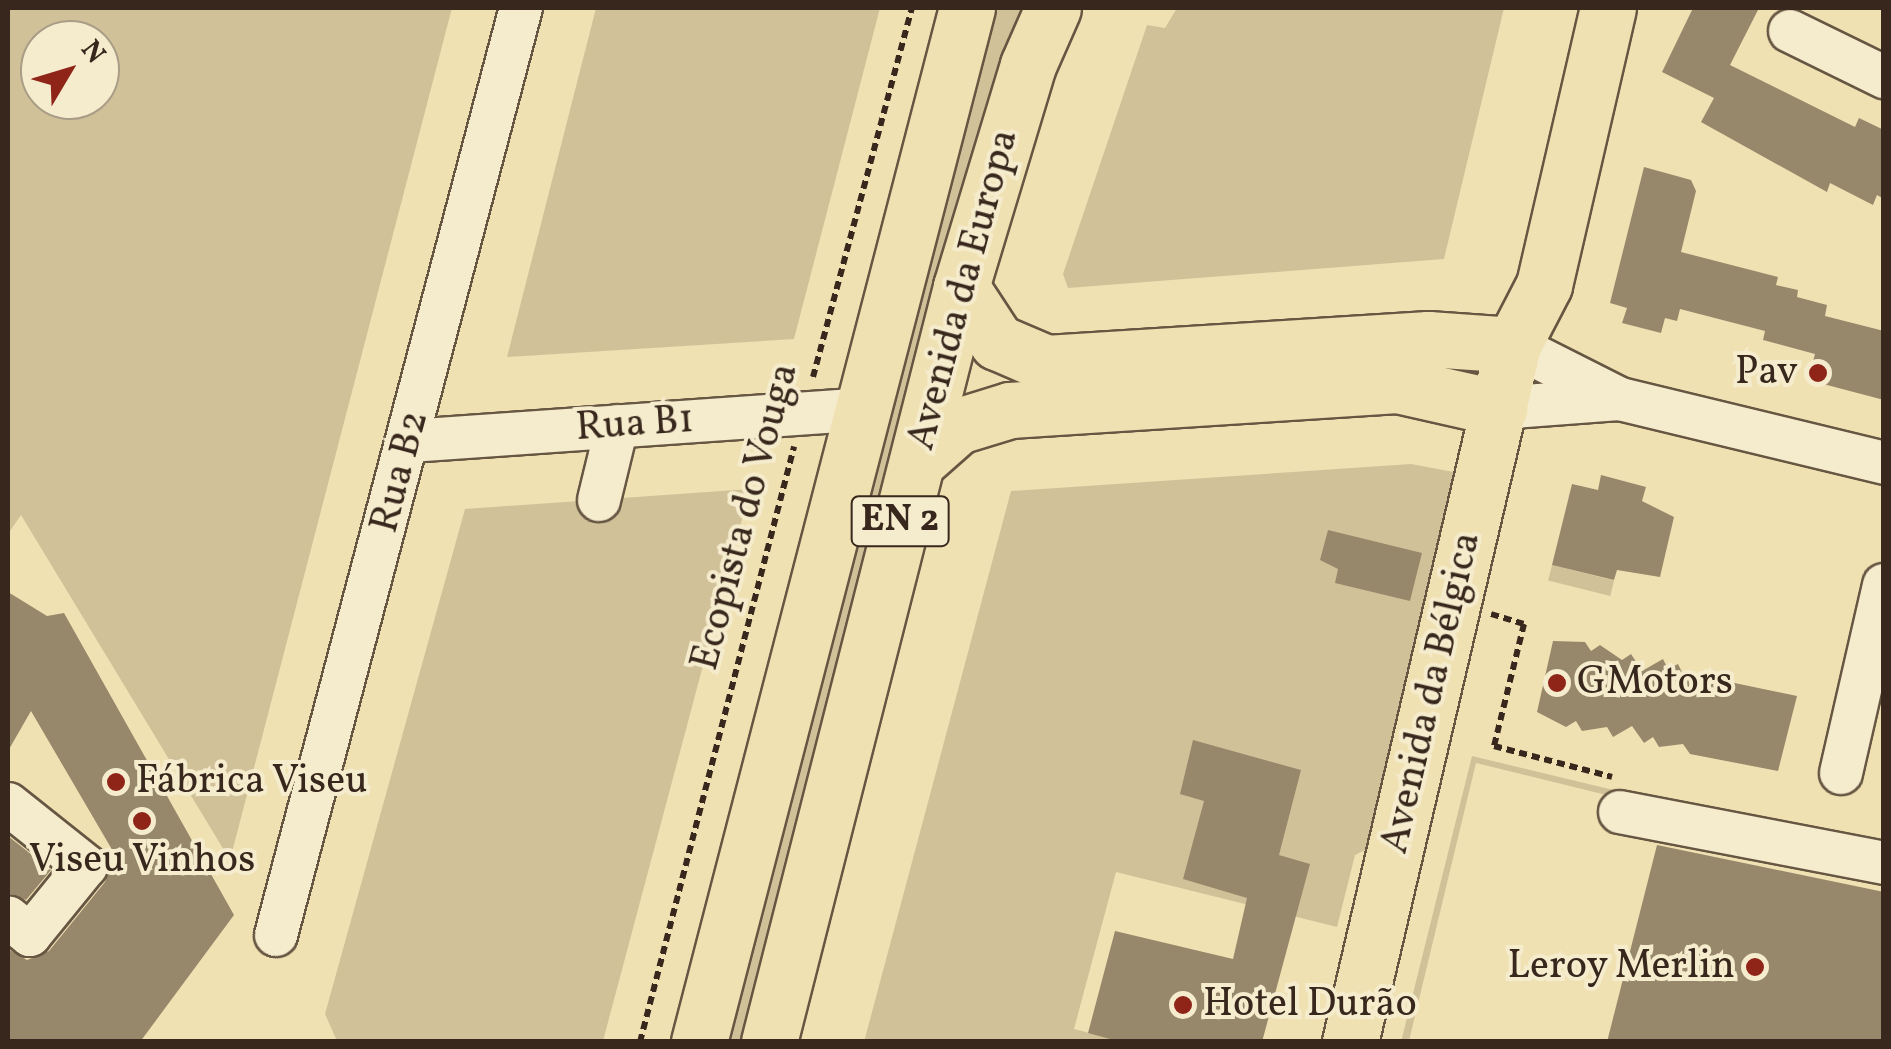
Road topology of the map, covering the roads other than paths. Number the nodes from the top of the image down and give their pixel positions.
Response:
1 (521, 8) edge
2 (967, 8) edge
3 (1053, 8) edge
4 (1571, 8) edge
5 (1608, 8) edge
6 (1790, 30) dead end
7 (1884, 77) edge
8 (961, 287) junction
9 (1513, 344) junction
10 (1620, 399) junction
11 (1498, 408) junction
12 (861, 409) junction
13 (618, 426) junction
14 (409, 441) junction
15 (916, 462) junction
16 (1884, 463) edge
17 (599, 500) dead end
18 (1884, 585) edge
19 (1841, 774) dead end
20 (1622, 796) road end
21 (8, 804) edge
22 (1884, 863) edge
23 (8, 918) edge
24 (276, 935) dead end
25 (698, 1042) edge
26 (768, 1042) edge
27 (1350, 1042) edge

1 - 14 street, Rua B2
2 - 12 main road, Avenida da Europa / EN 2
3 - 8 main road, Avenida da Europa / EN 2
4 - 9 main road, Avenida da Bélgica
5 - 9 main road, Avenida da Bélgica
6 - 7 street
8 - 9 main road
8 - 15 main road, Avenida da Europa / EN 2
9 - 10 street
9 - 11 main road, Avenida da Bélgica
10 - 11 street
10 - 16 street
11 - 15 main road
11 - 27 main road, Avenida da Bélgica
12 - 13 street, Rua B1
12 - 25 main road, Avenida da Europa / EN 2
13 - 14 street, Rua B1
13 - 17 street
14 - 24 street, Rua B2
15 - 26 main road, Avenida da Europa / EN 2
18 - 19 street
20 - 22 street
21 - 23 street

